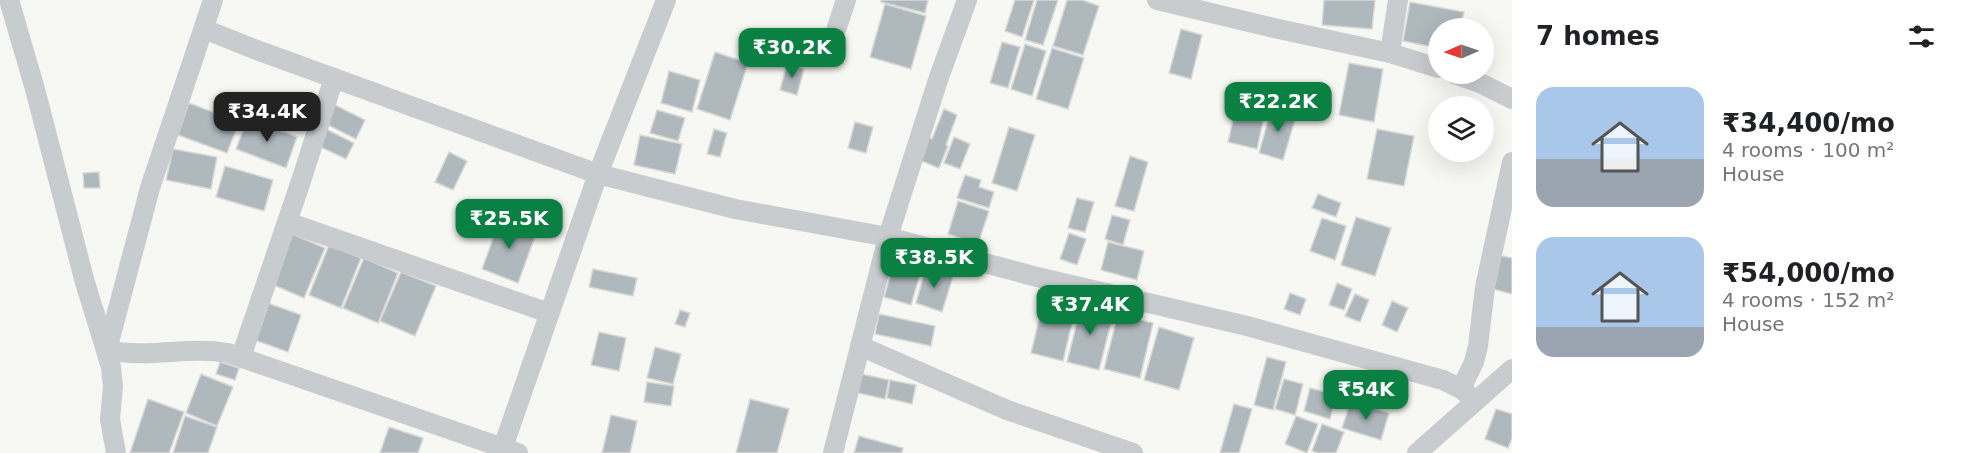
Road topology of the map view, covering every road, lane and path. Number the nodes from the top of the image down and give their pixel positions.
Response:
1 (9, 0) edge
2 (213, 0) edge
3 (666, 0) edge
4 (846, 0) edge
5 (967, 0) edge
6 (1158, 0) edge
7 (1398, 0) edge
8 (837, 27) dead end
9 (204, 29) junction
10 (1390, 53) junction
11 (1428, 65) edge
12 (334, 78) junction
13 (1482, 84) edge
14 (1512, 99) edge
15 (1512, 162) edge
16 (598, 174) junction
17 (287, 222) junction
18 (888, 237) junction
19 (549, 313) junction
20 (860, 346) junction
21 (107, 350) junction
22 (241, 357) junction
23 (1512, 369) edge
24 (1461, 389) junction
25 (1476, 401) junction
26 (507, 452) edge
27 (116, 453) edge
28 (833, 453) edge
29 (1133, 453) edge
30 (1417, 453) edge

1 - 21 street
2 - 9 street
3 - 16 street
4 - 8 street
5 - 18 street
6 - 10 street
7 - 10 street
9 - 12 street
9 - 21 street
10 - 11 street
12 - 16 street
12 - 17 street
13 - 14 street
15 - 24 street
16 - 18 street
16 - 19 street
17 - 19 street
17 - 22 street
18 - 20 street
18 - 24 street
19 - 26 street
20 - 28 street
20 - 29 street
21 - 22 street
21 - 27 street
22 - 26 street
23 - 25 street
24 - 25 street
25 - 30 street

